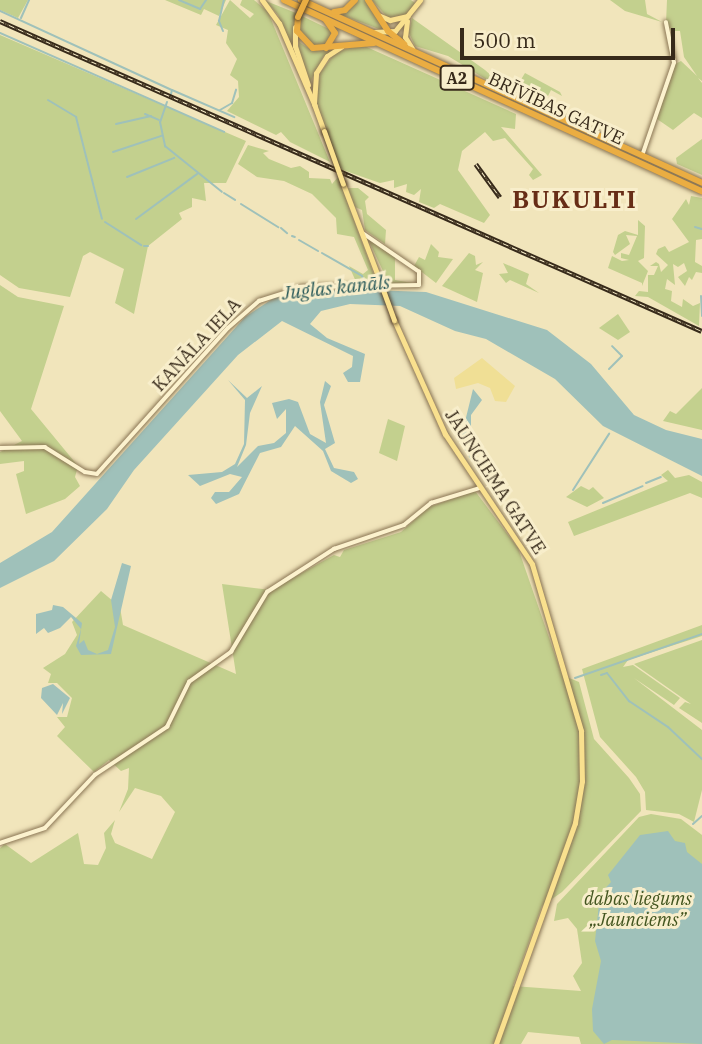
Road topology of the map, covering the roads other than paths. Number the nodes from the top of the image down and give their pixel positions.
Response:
1 (262, 0) edge
2 (284, 0) edge
3 (355, 0) edge
4 (368, 0) edge
5 (420, 0) edge
6 (305, 1) edge
7 (376, 13) junction
8 (321, 16) junction
9 (408, 16) junction
10 (297, 21) junction
11 (666, 23) dead end
12 (368, 31) junction
13 (390, 33) junction
14 (344, 45) junction
15 (324, 49) junction
16 (414, 50) junction
17 (397, 51) junction
18 (315, 106) junction
19 (642, 156) junction
20 (702, 183) edge
21 (702, 191) edge
22 (362, 233) junction
23 (0, 449) edge
24 (480, 487) junction
25 (0, 843) edge
26 (496, 1044) edge

1 - 18 main road
2 - 8 highway, BRĪVĪBAS GATVE / A2
3 - 6 highway
4 - 7 highway
5 - 9 main road
6 - 10 highway, bridge
6 - 12 highway, BRĪVĪBAS GATVE / A2
7 - 9 main road
7 - 13 highway
8 - 15 highway
8 - 17 highway, BRĪVĪBAS GATVE / A2
9 - 13 main road
9 - 16 main road
10 - 15 highway
10 - 18 main road, JAUNCIEMA GATVE
11 - 19 street
12 - 13 main road
12 - 16 highway, BRĪVĪBAS GATVE / A2
13 - 16 highway
14 - 15 highway
14 - 17 highway
14 - 18 main road
16 - 19 highway, BRĪVĪBAS GATVE / A2
17 - 21 highway, BRĪVĪBAS GATVE / A2
18 - 22 main road, JAUNCIEMA GATVE, bridge
19 - 20 highway, BRĪVĪBAS GATVE / A2
22 - 23 street, KANĀLA IELA
22 - 24 main road, JAUNCIEMA GATVE, bridge
24 - 25 street
24 - 26 main road, JAUNCIEMA GATVE

